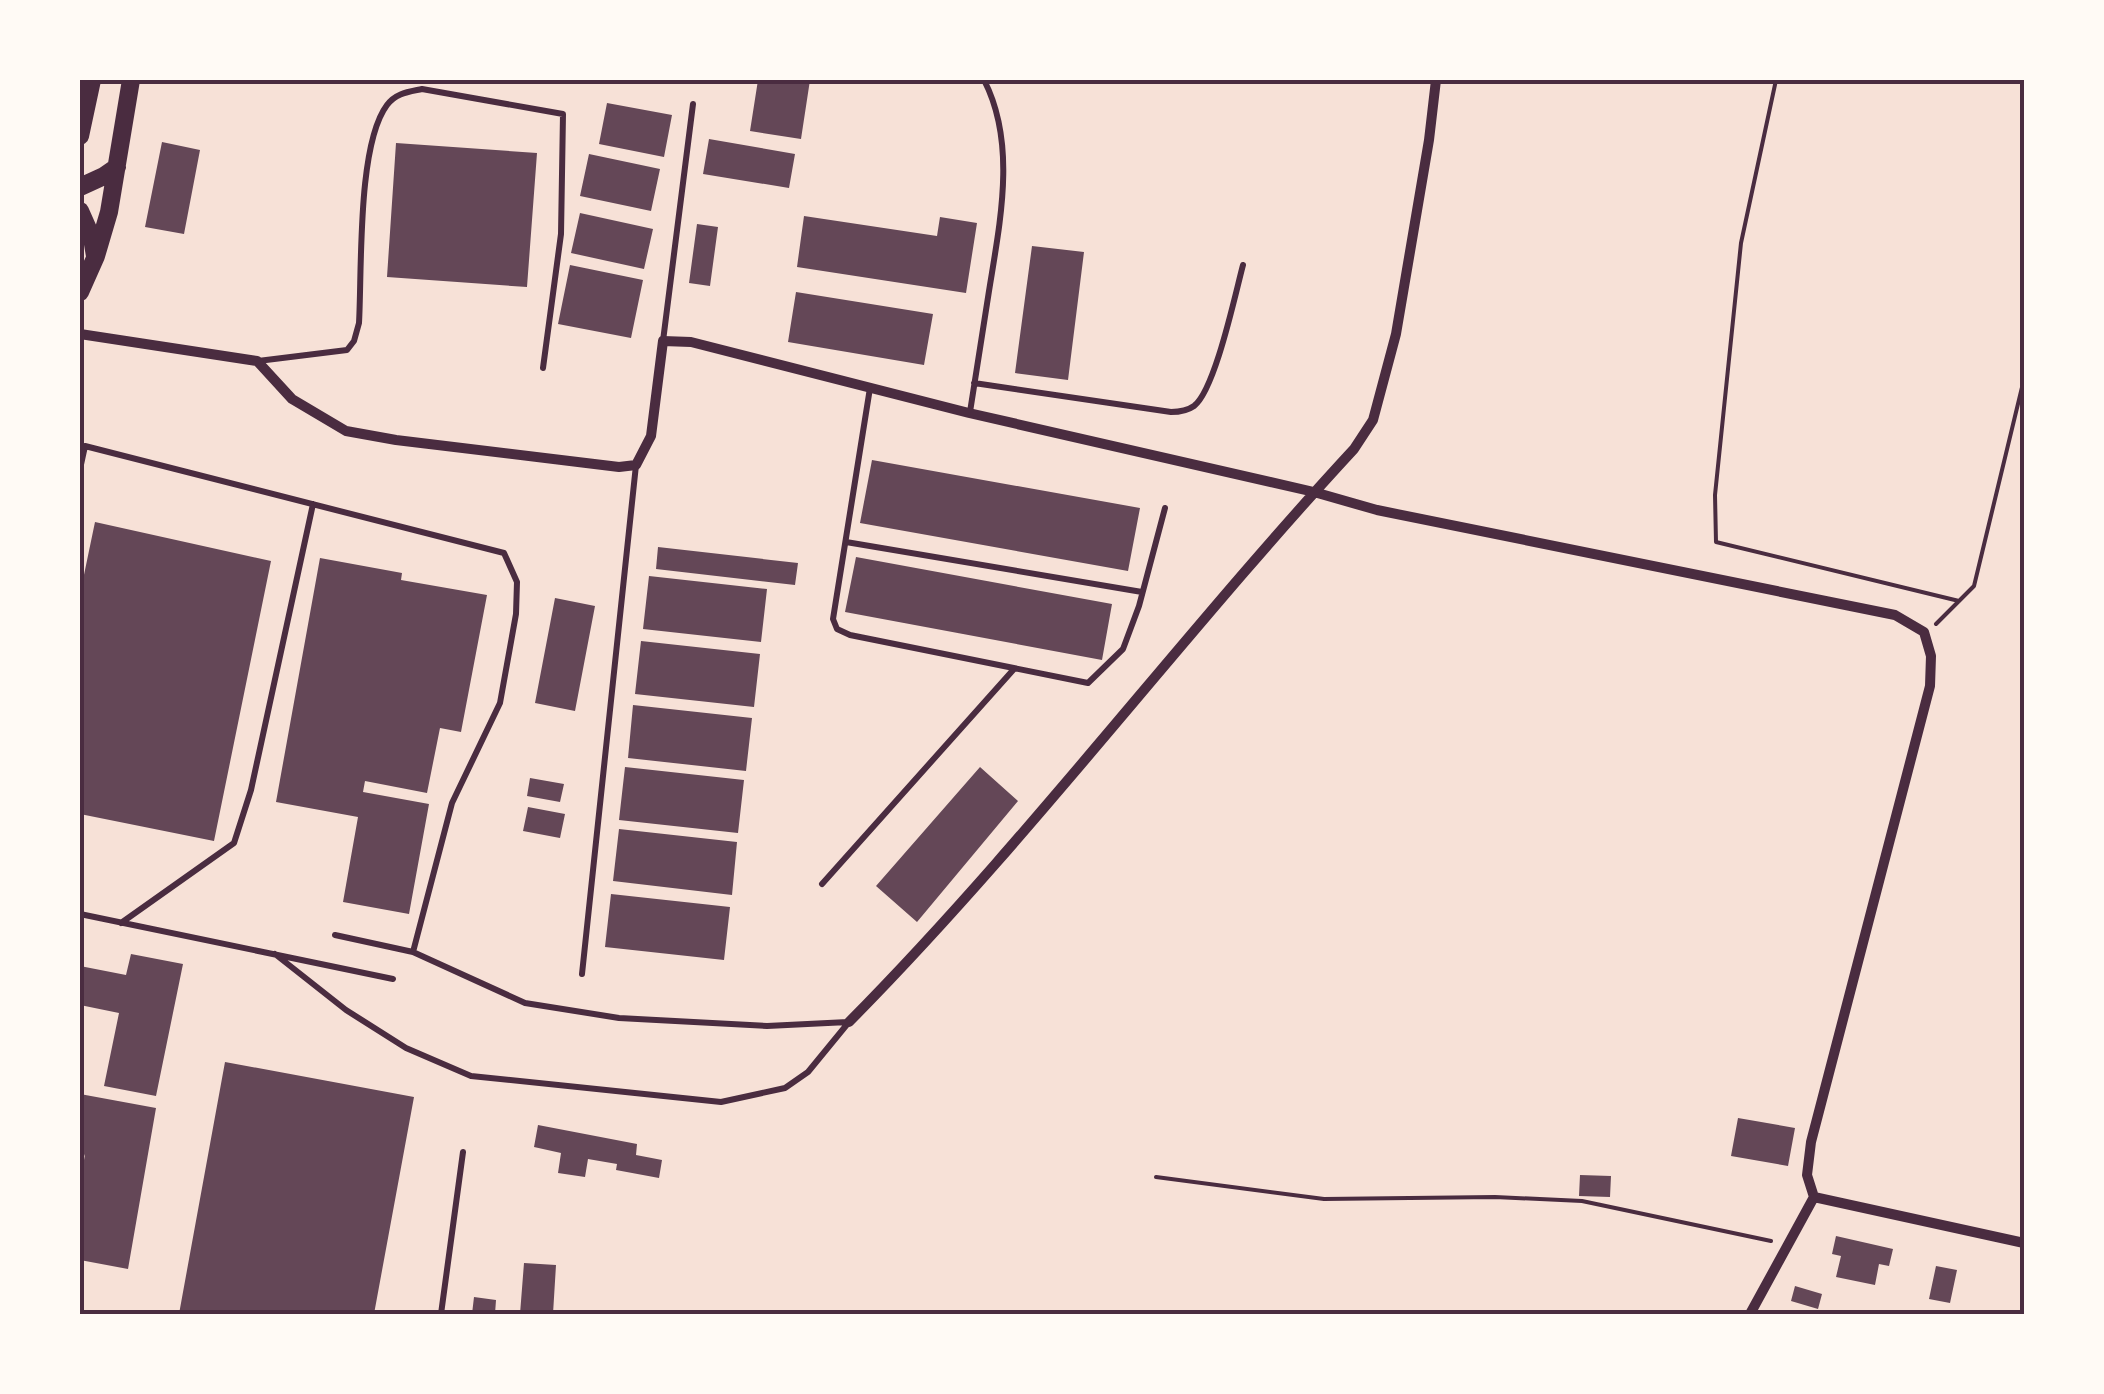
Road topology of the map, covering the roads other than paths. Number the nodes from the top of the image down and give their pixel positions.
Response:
1 (92, 80) edge
2 (132, 80) edge
3 (984, 80) edge
4 (1436, 80) edge
5 (693, 104) dead end
6 (80, 136) edge
7 (117, 167) junction
8 (80, 187) edge
9 (80, 211) edge
10 (96, 256) junction
11 (1243, 266) dead end
12 (80, 292) edge
13 (80, 334) edge
14 (663, 341) junction
15 (257, 361) junction
16 (543, 368) dead end
17 (974, 383) junction
18 (870, 388) junction
19 (969, 414) junction
20 (636, 466) junction
21 (80, 469) edge
22 (1314, 492) junction
23 (313, 504) junction
24 (1166, 508) dead end
25 (846, 542) junction
26 (1142, 592) junction
27 (1014, 668) junction
28 (822, 884) dead end
29 (80, 914) edge
30 (121, 922) junction
31 (334, 935) dead end
32 (414, 952) junction
33 (275, 954) junction
34 (582, 974) dead end
35 (393, 979) dead end
36 (849, 1022) junction
37 (463, 1152) dead end
38 (1814, 1197) junction
39 (2024, 1243) edge
40 (441, 1314) edge
41 (1750, 1314) edge

1 - 6 main road
2 - 7 main road
3 - 17 lane
4 - 22 street
5 - 14 lane
7 - 8 main road
7 - 10 main road
9 - 10 main road
10 - 12 main road
11 - 17 lane
13 - 15 street
14 - 18 street
14 - 20 street
15 - 16 lane
15 - 20 street
17 - 19 lane
18 - 19 street
18 - 25 lane
19 - 22 street
20 - 34 lane
21 - 23 lane
22 - 36 street
22 - 38 street
23 - 30 lane
23 - 32 lane
24 - 26 lane
25 - 26 lane
25 - 27 lane
26 - 27 lane
27 - 28 lane
29 - 30 lane
30 - 33 lane
31 - 32 lane
32 - 36 lane
33 - 35 lane
33 - 36 lane
37 - 40 lane
38 - 39 street
38 - 41 street

